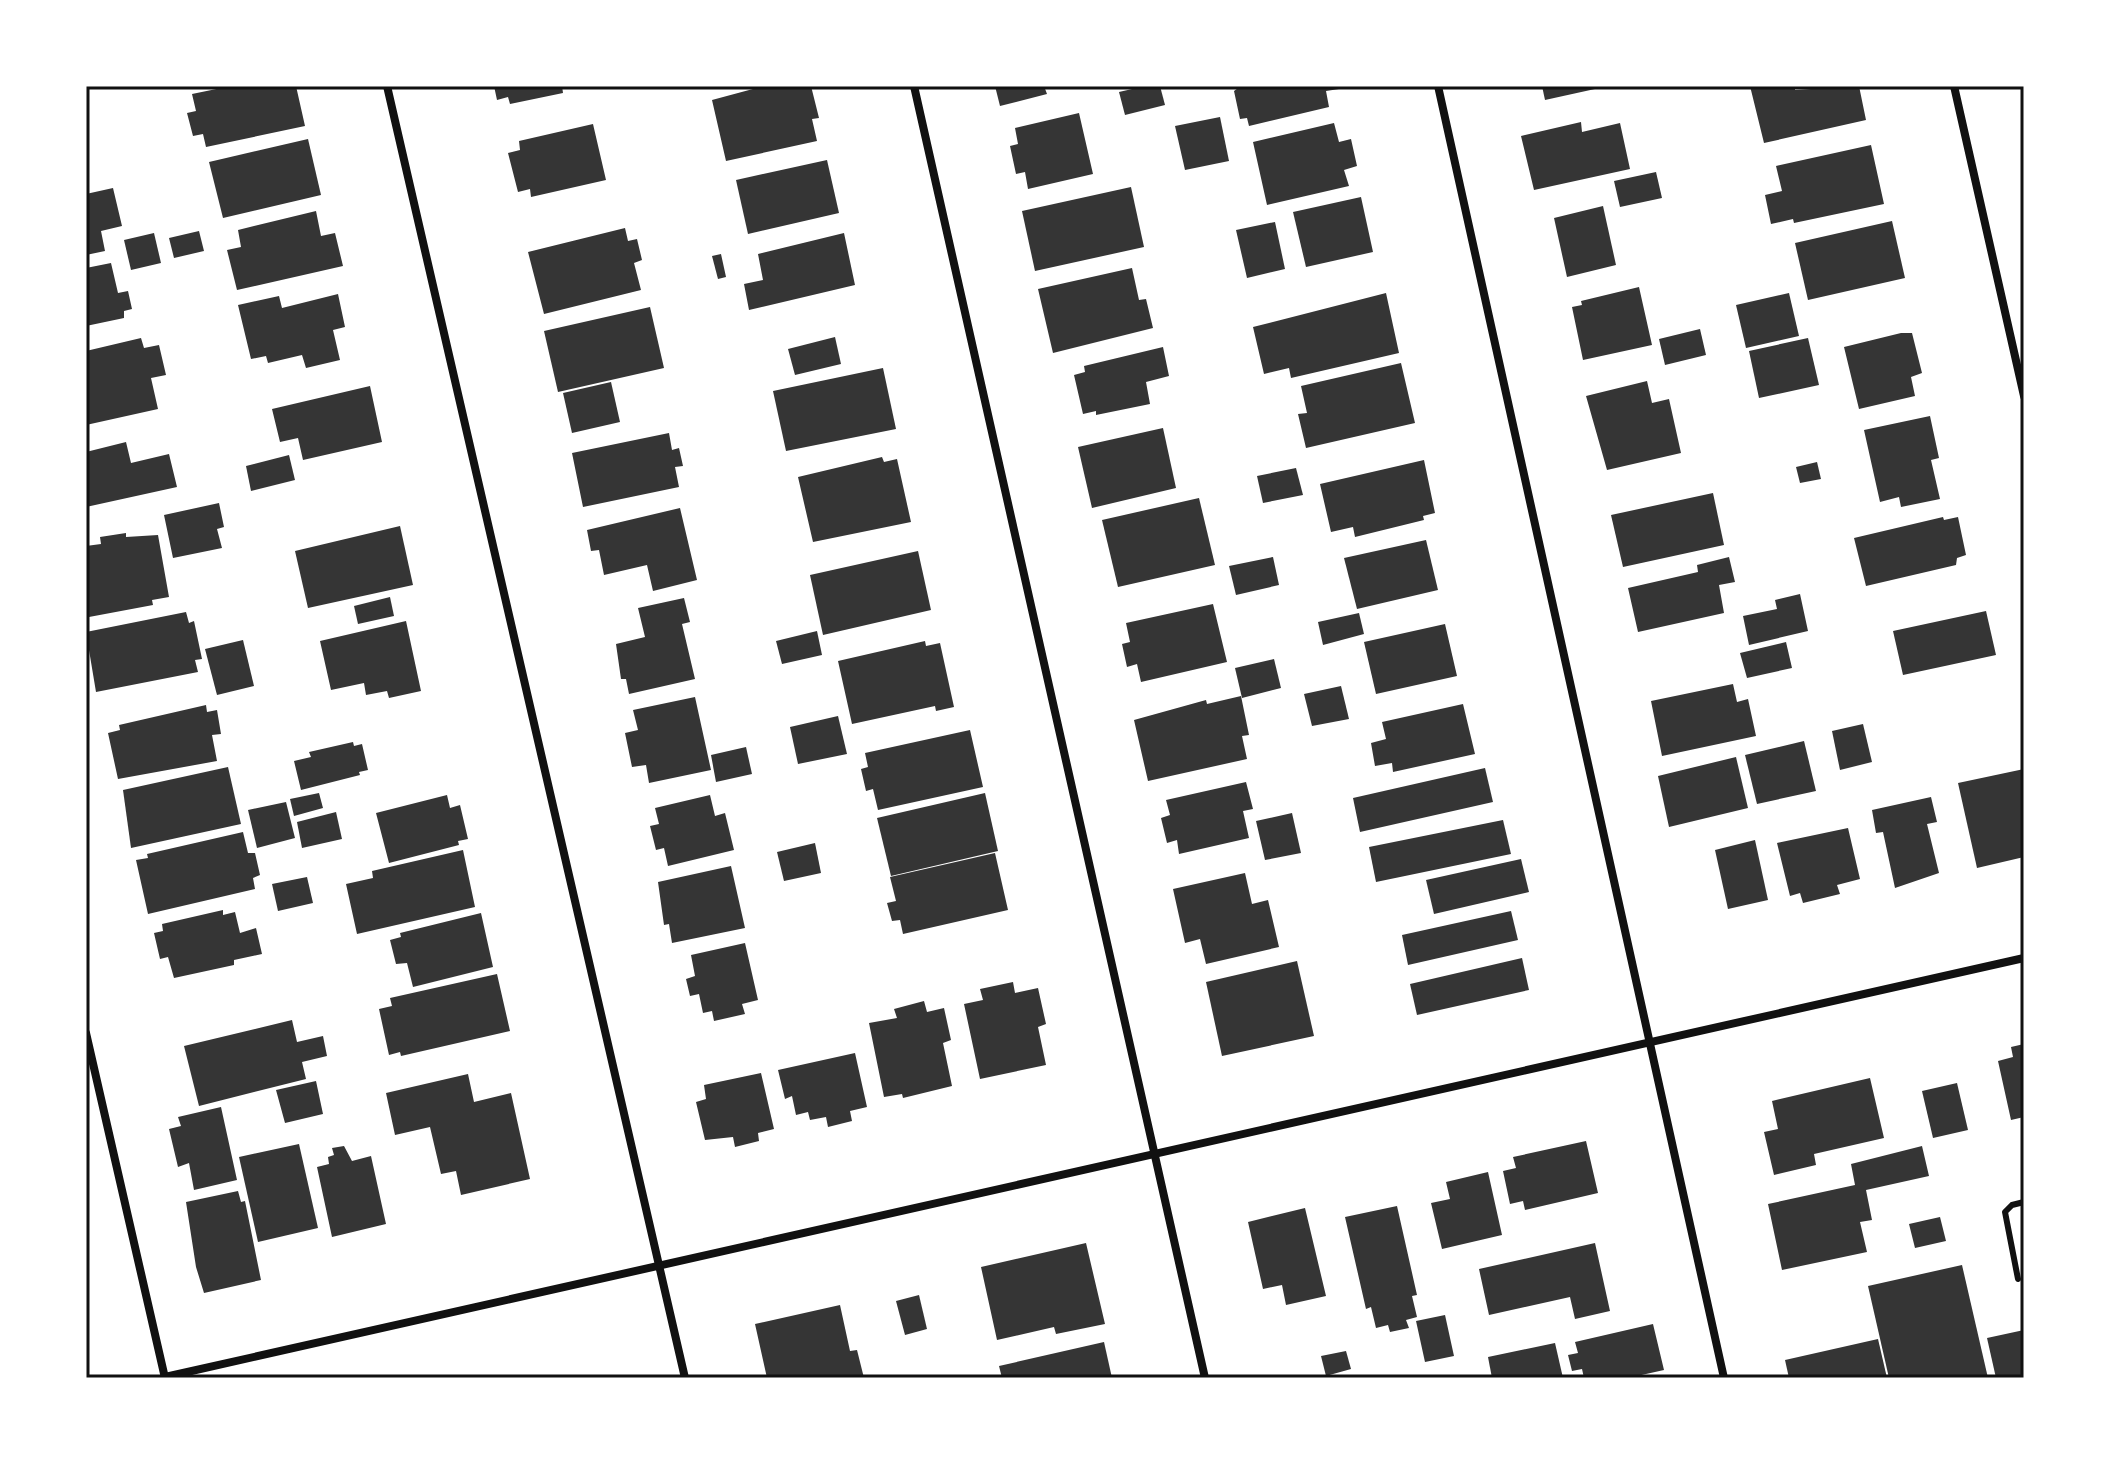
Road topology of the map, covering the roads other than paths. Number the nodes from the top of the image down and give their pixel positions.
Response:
1 (387, 86) edge
2 (914, 86) edge
3 (1438, 86) edge
4 (1954, 86) edge
5 (2024, 396) edge
6 (2024, 958) edge
7 (86, 1033) edge
8 (1650, 1043) junction
9 (1154, 1155) junction
10 (2024, 1202) edge
11 (659, 1266) junction
12 (2018, 1279) dead end
13 (165, 1378) edge
14 (685, 1378) edge
15 (1205, 1378) edge
16 (1724, 1378) edge

1 - 11 street
2 - 9 street
3 - 8 street
4 - 5 street
6 - 8 street
7 - 13 street
8 - 9 street
8 - 16 street
9 - 11 street
9 - 15 street
10 - 12 lane
11 - 13 street
11 - 14 street

